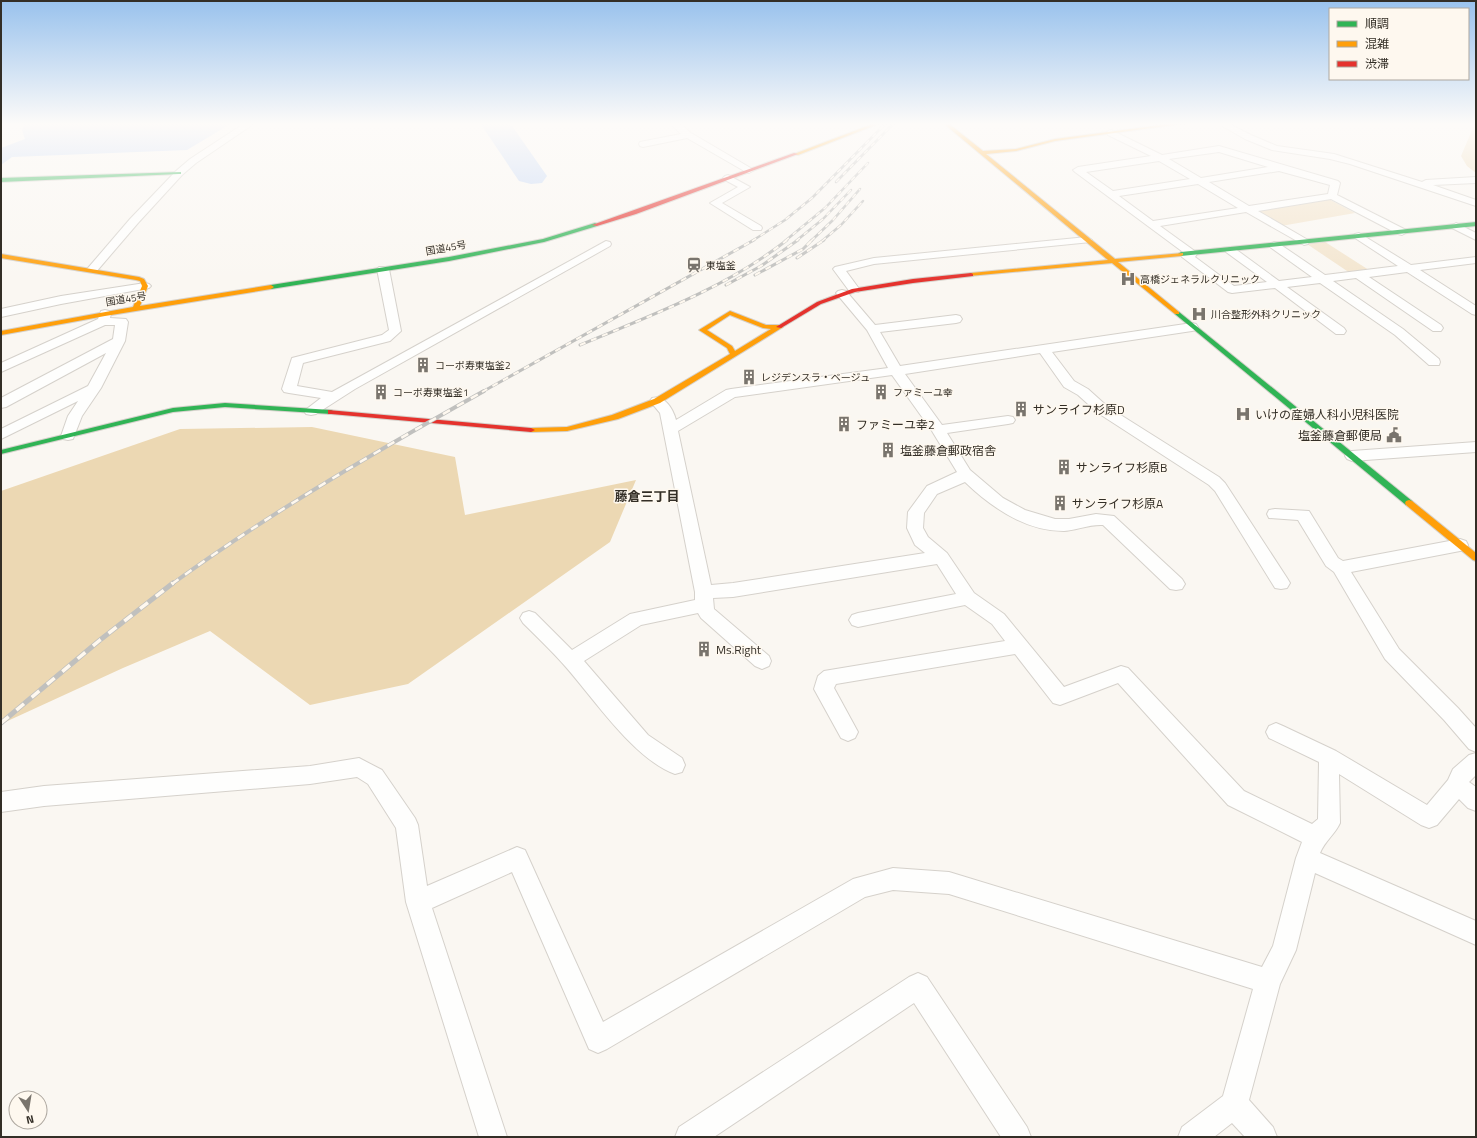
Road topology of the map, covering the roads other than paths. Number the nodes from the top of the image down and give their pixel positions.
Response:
1 (100, 176) edge
2 (176, 176) edge
3 (733, 176) edge
4 (1009, 176) edge
5 (1087, 176) edge
6 (1192, 176) edge
7 (1230, 176) edge
8 (1310, 176) edge
9 (1394, 176) edge
10 (728, 178) junction
11 (1, 180) edge
12 (1476, 180) edge
13 (1200, 181) junction
14 (1418, 184) junction
15 (1112, 194) junction
16 (1332, 196) junction
17 (1476, 203) edge
18 (1247, 209) junction
19 (1152, 224) junction
20 (1476, 224) edge
21 (1456, 226) junction
22 (757, 228) dead end
23 (1402, 232) junction
24 (1359, 236) junction
25 (1476, 238) edge
26 (1087, 240) junction
27 (1304, 242) junction
28 (606, 244) dead end
29 (1274, 245) junction
30 (1230, 250) junction
31 (1189, 254) junction
32 (1, 256) edge
33 (1113, 261) junction
34 (1475, 261) edge
35 (1410, 268) junction
36 (383, 269) junction
37 (92, 270) junction
38 (1358, 274) junction
39 (1322, 278) junction
40 (1277, 284) junction
41 (145, 286) junction
42 (848, 291) junction
43 (136, 309) junction
44 (1476, 311) edge
45 (1, 313) edge
46 (104, 317) junction
47 (956, 319) dead end
48 (780, 327) junction
49 (1192, 327) junction
50 (1437, 328) dead end
51 (872, 329) junction
52 (1340, 331) dead end
53 (1, 333) edge
54 (119, 341) junction
55 (1043, 349) junction
56 (734, 355) junction
57 (1434, 362) dead end
58 (1, 368) edge
59 (896, 371) junction
60 (94, 388) junction
61 (333, 396) junction
62 (657, 401) junction
63 (1, 404) edge
64 (311, 411) junction
65 (1008, 420) dead end
66 (671, 429) junction
67 (938, 430) junction
68 (1, 435) edge
69 (68, 436) junction
70 (1476, 447) edge
71 (1, 452) edge
72 (1352, 456) junction
73 (965, 472) junction
74 (1275, 514) dead end
75 (1460, 545) junction
76 (940, 557) junction
77 (1476, 557) edge
78 (1340, 568) junction
79 (1281, 583) dead end
80 (1176, 584) dead end
81 (968, 598) junction
82 (704, 599) junction
83 (529, 618) dead end
84 (858, 620) dead end
85 (1019, 646) junction
86 (571, 660) junction
87 (762, 661) dead end
88 (848, 732) dead end
89 (1276, 732) dead end
90 (1476, 743) edge
91 (1329, 757) junction
92 (1476, 762) edge
93 (675, 765) dead end
94 (1458, 786) junction
95 (1476, 801) edge
96 (1, 802) edge
97 (1311, 848) junction
98 (418, 902) junction
99 (1476, 933) edge
100 (1268, 981) junction
101 (1234, 1104) junction
102 (493, 1137) edge
103 (689, 1137) edge
104 (1017, 1137) edge
105 (1192, 1137) edge
106 (1263, 1137) edge

1 - 11 main road
2 - 37 street
3 - 10 main road, 国道45号
4 - 26 main road
5 - 15 street
6 - 13 street
7 - 13 street
8 - 16 street
9 - 14 street
10 - 22 street
10 - 36 main road, 国道45号
12 - 14 street
13 - 15 street
13 - 18 street
14 - 17 street
15 - 19 street
16 - 18 street
16 - 23 street
18 - 19 street
18 - 27 street
19 - 31 street
20 - 21 main road
21 - 23 main road
21 - 25 street
23 - 24 main road
24 - 27 main road
24 - 35 street
26 - 33 main road
26 - 42 street
27 - 29 main road
28 - 61 street
29 - 30 main road
29 - 39 street
30 - 31 main road
30 - 40 street
31 - 33 main road
31 - 40 street
32 - 37 main road
33 - 42 main road
33 - 49 main road
34 - 35 street
35 - 38 street
35 - 44 street
36 - 43 main road, 国道45号
36 - 61 street
37 - 41 main road
38 - 39 street
38 - 50 street
39 - 40 street
39 - 57 street
40 - 52 street
41 - 43 main road
41 - 45 street
42 - 48 main road
42 - 51 street
43 - 46 main road, 国道45号
46 - 53 main road, 国道45号
46 - 54 street
46 - 58 street
47 - 51 street
48 - 56 main road
48 - 56 main road
49 - 55 street
49 - 72 main road
51 - 59 street
54 - 60 street
54 - 63 street
55 - 59 street
55 - 79 street
56 - 62 main road
59 - 66 street
59 - 67 street
60 - 68 street
60 - 69 street
61 - 64 street
62 - 64 main road
62 - 66 street
64 - 69 main road
65 - 67 street
66 - 82 street
67 - 73 street
69 - 71 main road
70 - 72 street
72 - 75 main road
73 - 76 street
73 - 80 street
74 - 78 street
75 - 77 main road
75 - 78 street
76 - 81 street
76 - 82 street
78 - 90 street
81 - 84 street
81 - 85 street
82 - 86 street
82 - 87 street
83 - 86 street
85 - 88 street
85 - 97 street
86 - 93 street
89 - 91 street
91 - 94 street
91 - 97 street
92 - 94 street
94 - 95 street
96 - 98 street
97 - 99 street
97 - 100 street
98 - 100 street
98 - 102 street
100 - 101 street
101 - 105 street
101 - 106 street
103 - 104 street

